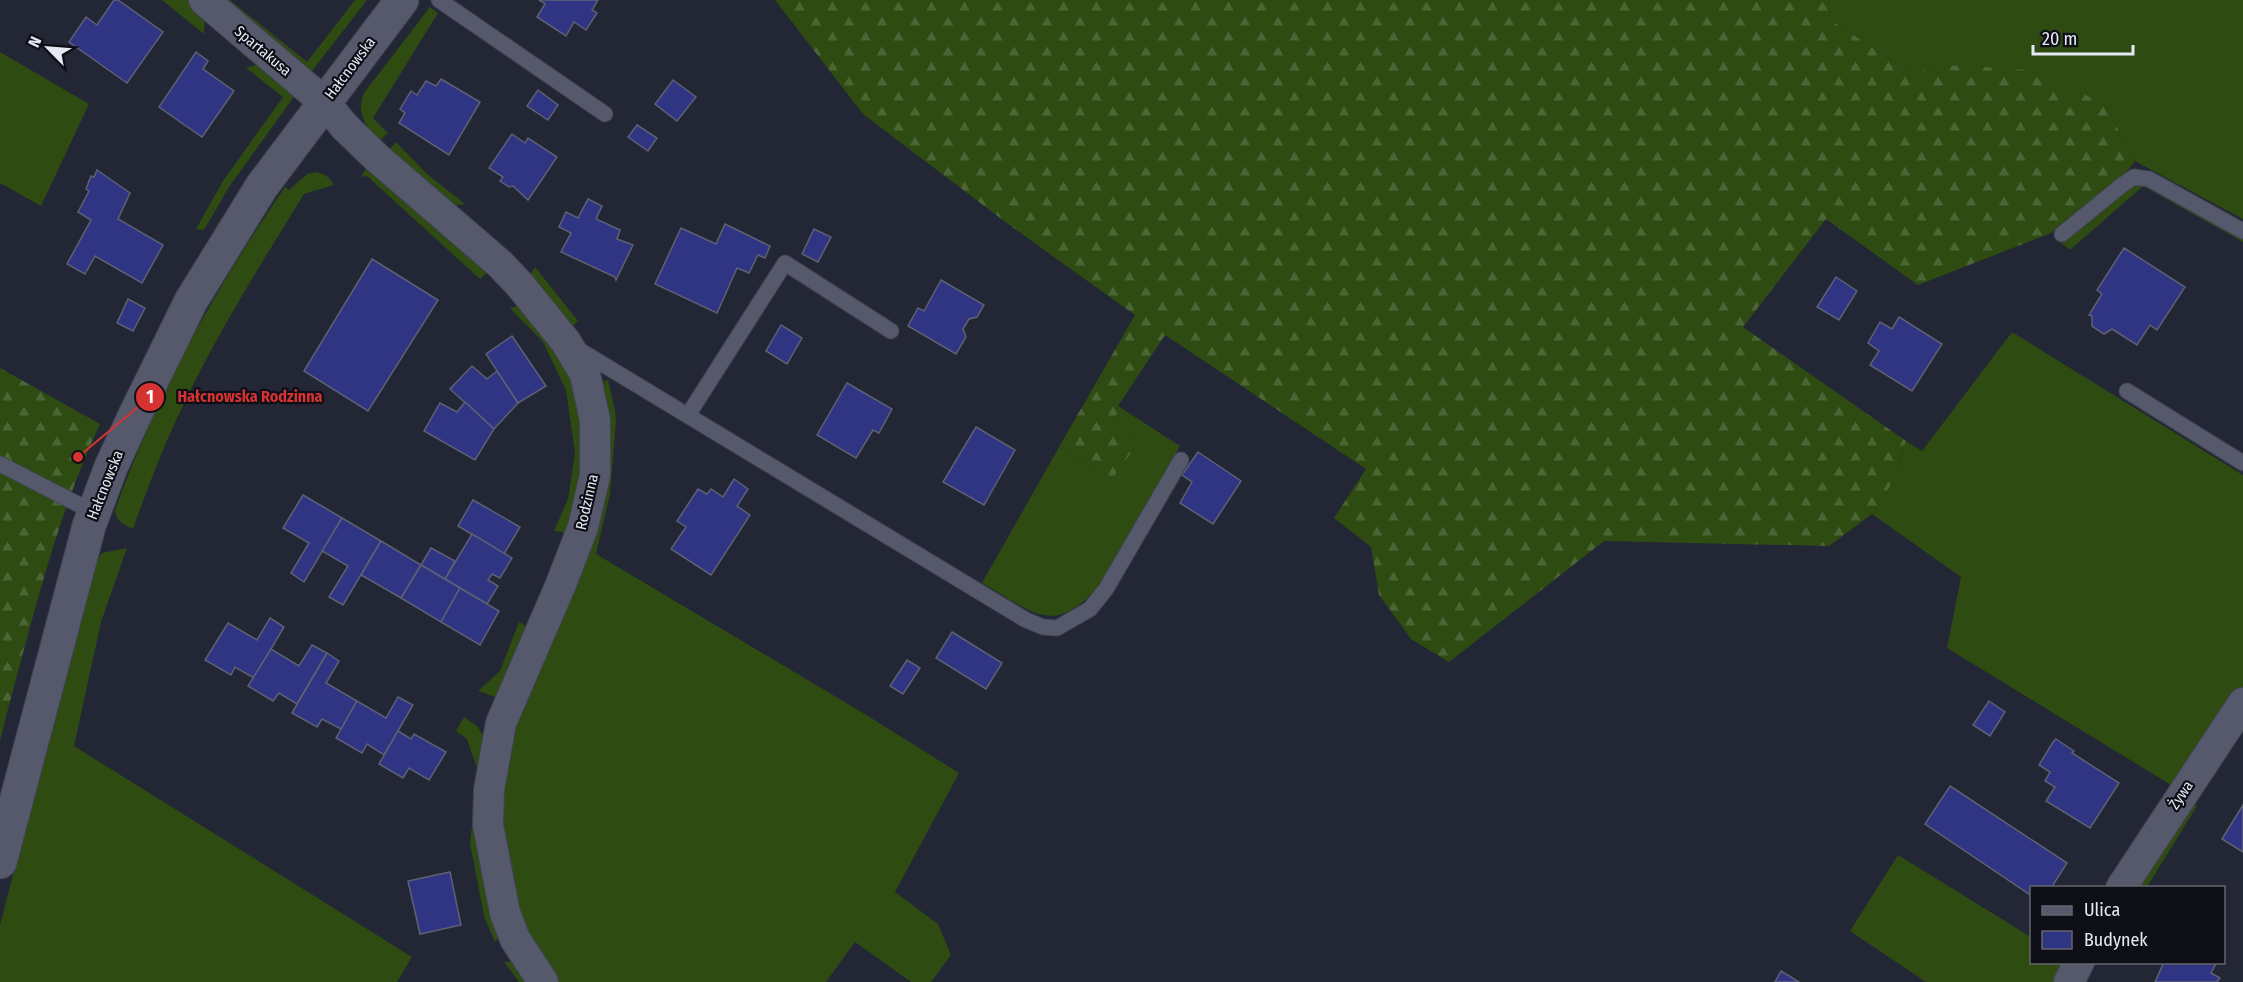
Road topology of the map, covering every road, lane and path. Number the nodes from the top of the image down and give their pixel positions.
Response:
1 (204, 0) edge
2 (402, 0) edge
3 (439, 0) edge
4 (324, 102) junction
5 (605, 114) dead end
6 (2243, 231) edge
7 (2062, 234) dead end
8 (891, 331) dead end
9 (566, 342) junction
10 (2127, 391) dead end
11 (688, 415) junction
12 (1181, 460) dead end
13 (2243, 463) edge
14 (0, 464) edge
15 (93, 512) junction
16 (2242, 706) edge
17 (0, 862) edge
18 (2122, 886) edge
19 (2078, 964) edge
20 (543, 982) edge
21 (2069, 982) edge

1 - 4 street, Spartakusa
2 - 4 street, Hałcnowska
3 - 5 lane
4 - 9 street, Rodzinna
4 - 15 street, Hałcnowska
6 - 7 lane
8 - 11 lane
9 - 11 lane
9 - 20 street, Rodzinna
10 - 13 lane
11 - 12 lane
14 - 15 lane
15 - 17 street, Hałcnowska
16 - 18 street, Żywa
19 - 21 street

